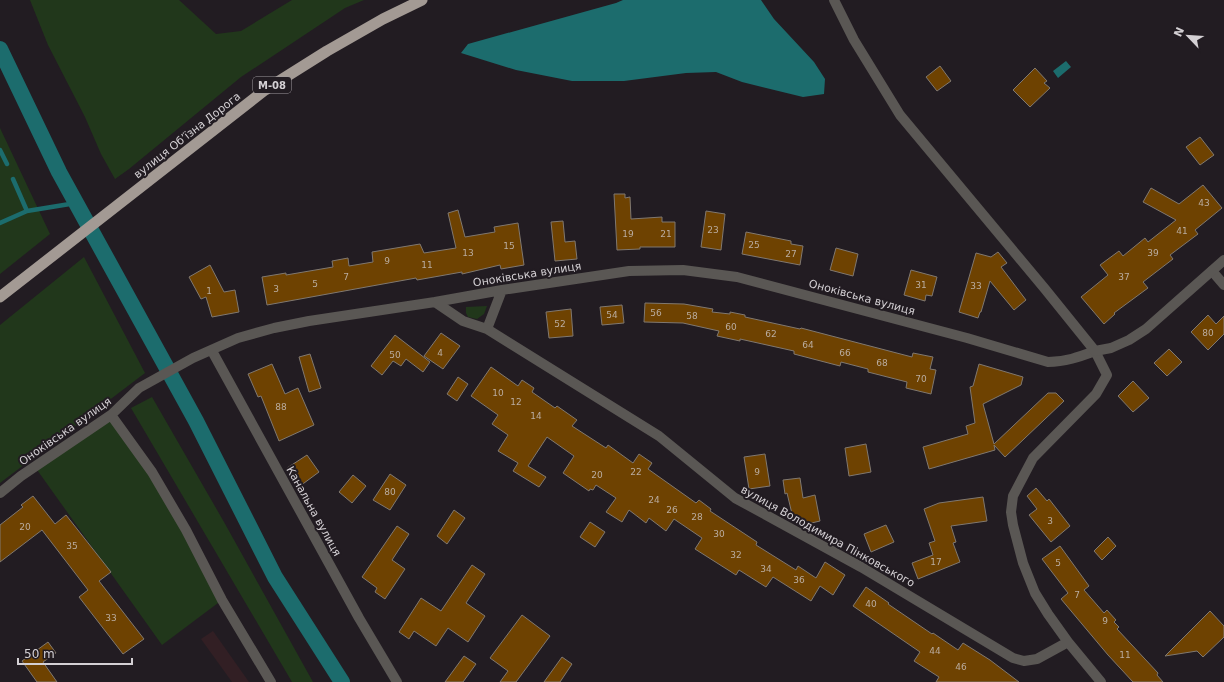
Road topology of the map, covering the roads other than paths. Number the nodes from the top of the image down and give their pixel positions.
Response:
1 (422, 0) edge
2 (834, 0) edge
3 (1224, 260) edge
4 (1212, 272) junction
5 (1224, 285) edge
6 (502, 290) junction
7 (0, 297) edge
8 (435, 302) junction
9 (488, 329) junction
10 (212, 351) junction
11 (1095, 351) junction
12 (111, 415) junction
13 (0, 493) edge
14 (1068, 642) junction
15 (271, 682) edge
16 (398, 682) edge
17 (1102, 682) edge

1 - 7 highway, вулиця Обʼїзна Дорога / М-08
2 - 11 street
3 - 4 street, Оноківська вулиця
4 - 5 street
4 - 11 street, Оноківська вулиця
6 - 8 street, Оноківська вулиця
6 - 9 street
6 - 11 street, Оноківська вулиця
8 - 9 street, вулиця Володимира Пінковського
8 - 10 street, Оноківська вулиця
9 - 14 street, вулиця Володимира Пінковського
10 - 12 street, Оноківська вулиця
10 - 16 street, Канальна вулиця
11 - 14 street
12 - 13 street, Оноківська вулиця
12 - 15 street
14 - 17 street

